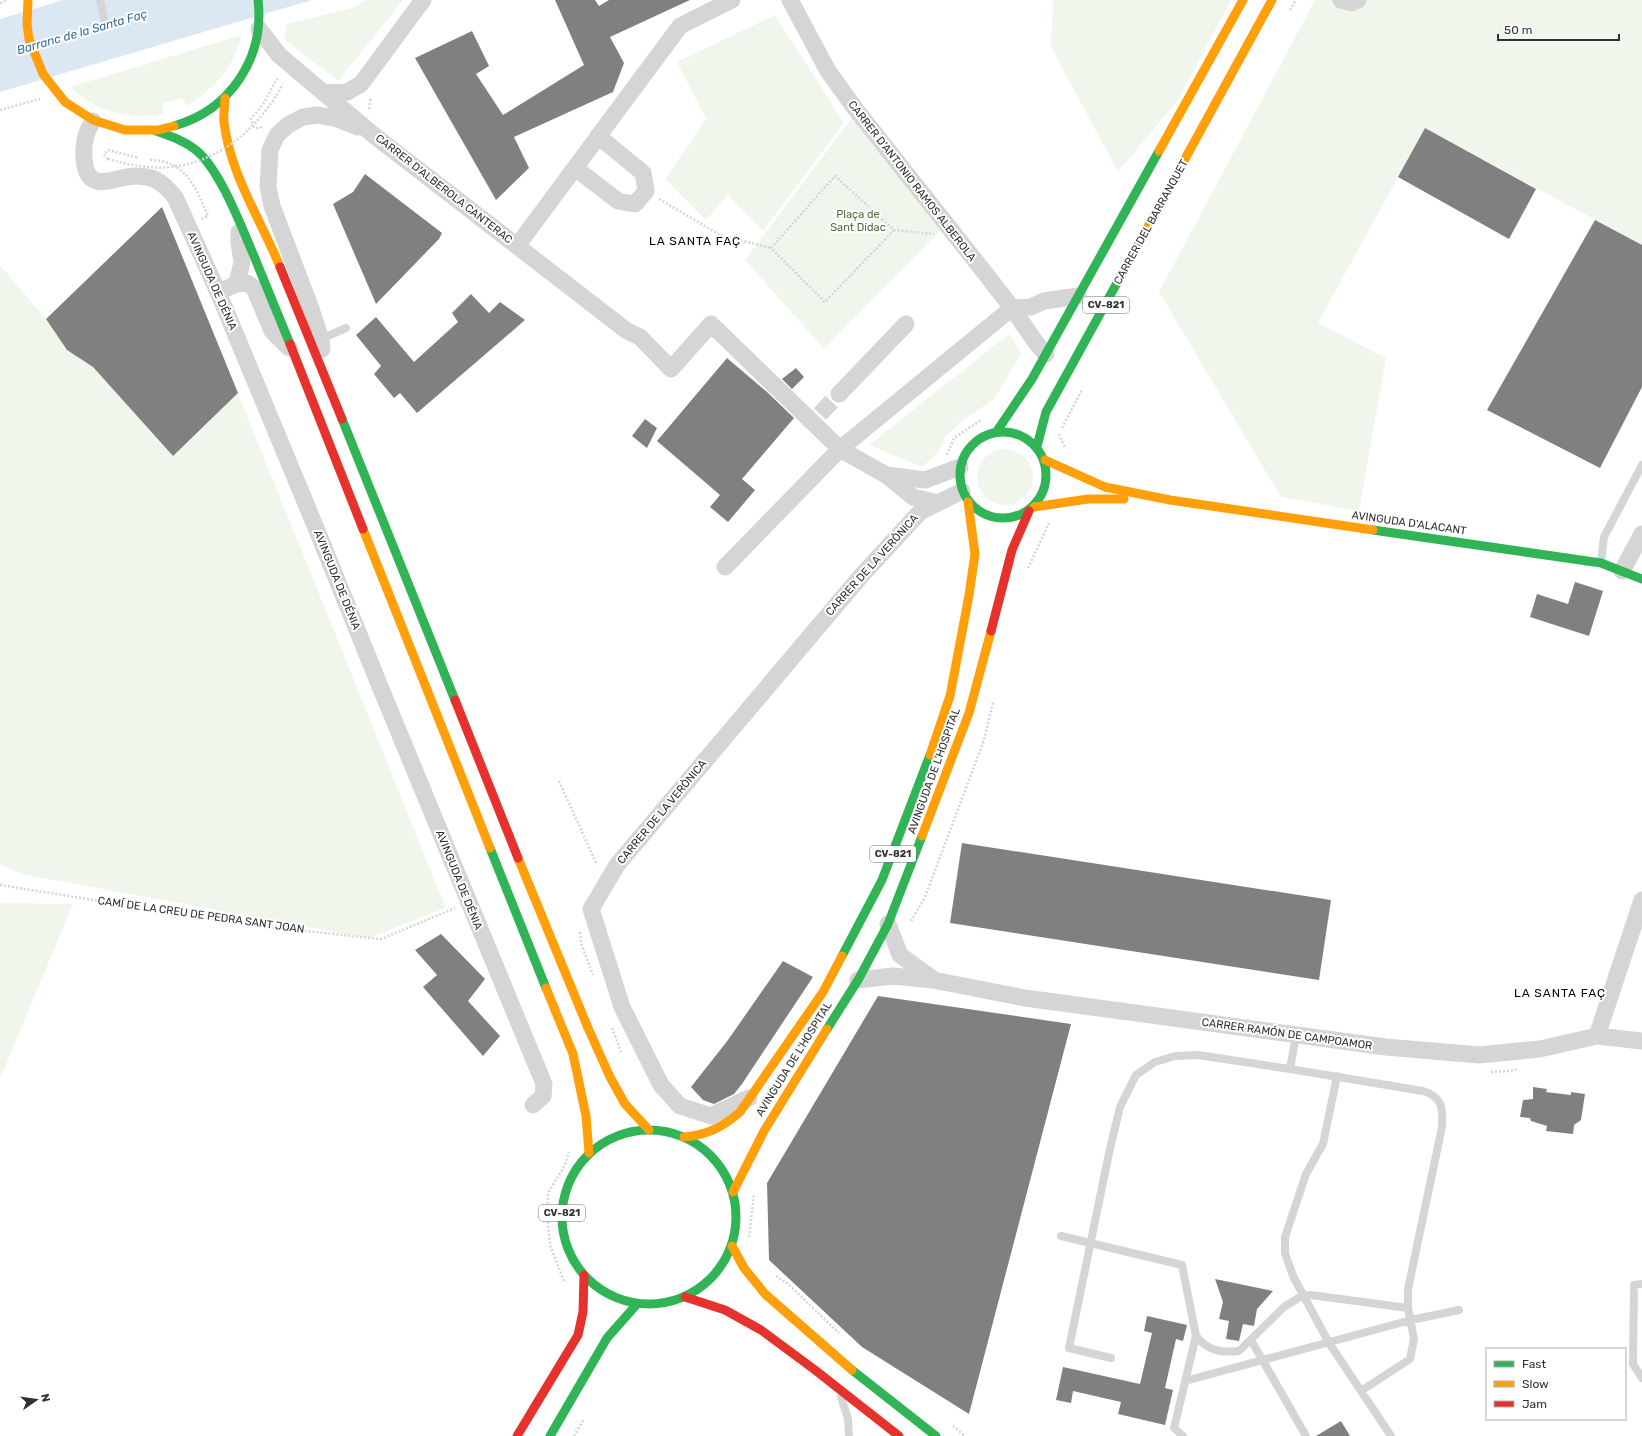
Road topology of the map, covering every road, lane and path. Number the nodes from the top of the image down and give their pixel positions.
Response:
1 (8, 0) edge
2 (28, 0) edge
3 (100, 0) edge
4 (258, 0) edge
5 (424, 0) edge
6 (732, 0) edge
7 (790, 0) edge
8 (1243, 0) edge
9 (1273, 0) edge
10 (1296, 0) edge
11 (1342, 0) edge
12 (1358, 0) edge
13 (0, 3) edge
14 (1288, 13) dead end
15 (104, 19) dead end
16 (259, 26) junction
17 (361, 84) junction
18 (325, 93) junction
19 (225, 98) junction
20 (36, 100) dead end
21 (0, 110) edge
22 (93, 120) junction
23 (267, 122) dead end
24 (156, 131) junction
25 (368, 131) junction
26 (598, 136) junction
27 (108, 159) dead end
28 (575, 168) junction
29 (646, 191) junction
30 (240, 224) junction
31 (894, 230) junction
32 (936, 234) dead end
33 (517, 246) junction
34 (771, 248) junction
35 (237, 284) junction
36 (218, 292) junction
37 (1078, 296) junction
38 (1012, 308) junction
39 (906, 324) dead end
40 (346, 328) dead end
41 (321, 339) junction
42 (295, 354) junction
43 (1046, 354) junction
44 (324, 373) junction
45 (1084, 386) dead end
46 (840, 394) tunnel mouth
47 (997, 431) junction
48 (838, 446) junction
49 (1037, 446) junction
50 (1071, 452) dead end
51 (1045, 460) junction
52 (1642, 465) edge
53 (960, 467) junction
54 (886, 475) junction
55 (965, 496) junction
56 (1170, 500) junction
57 (938, 503) junction
58 (1031, 509) junction
59 (1056, 520) dead end
60 (1642, 534) edge
61 (1601, 563) junction
62 (725, 567) dead end
63 (1027, 570) dead end
64 (1622, 571) junction
65 (1642, 579) edge
66 (995, 694) dead end
67 (0, 884) edge
68 (1642, 900) edge
69 (468, 902) junction
70 (888, 924) junction
71 (896, 945) junction
72 (858, 980) junction
73 (934, 980) junction
74 (1296, 1035) junction
75 (1597, 1036) junction
76 (1642, 1041) edge
77 (1290, 1069) junction
78 (1337, 1076) junction
79 (751, 1097) junction
80 (533, 1105) dead end
81 (650, 1130) junction
82 (684, 1137) junction
83 (570, 1150) dead end
84 (589, 1153) junction
85 (755, 1187) dead end
86 (733, 1192) junction
87 (1061, 1236) dead end
88 (749, 1242) dead end
89 (1090, 1243) junction
90 (732, 1246) junction
91 (771, 1272) dead end
92 (584, 1275) junction
93 (565, 1284) dead end
94 (1642, 1284) edge
95 (1304, 1296) junction
96 (685, 1297) junction
97 (637, 1304) junction
98 (1408, 1308) junction
99 (1459, 1310) dead end
100 (1411, 1320) junction
101 (841, 1335) dead end
102 (1196, 1336) junction
103 (1251, 1340) junction
104 (1329, 1343) junction
105 (1111, 1358) dead end
106 (1262, 1361) junction
107 (1642, 1378) edge
108 (1185, 1381) junction
109 (837, 1387) junction
110 (1361, 1391) junction
111 (947, 1422) dead end
112 (518, 1436) edge
113 (550, 1436) edge
114 (849, 1436) edge
115 (899, 1436) edge
116 (936, 1436) edge
117 (965, 1436) edge
118 (1184, 1436) edge
119 (1306, 1436) edge
120 (1391, 1436) edge

1 - 13 path
2 - 22 main road
3 - 15 lane
4 - 16 main road
5 - 17 street
6 - 26 street
7 - 38 street, CARRER D'ANTONIO RAMOS ALBEROLA
8 - 37 main road, CV-821
9 - 49 main road, CARRER DEL BARRANQUET / CV-821
10 - 14 path
11 - 12 street
16 - 18 street, CARRER D'ALBEROLA CANTERAC
16 - 19 main road
17 - 18 street
17 - 25 street
18 - 25 street, CARRER D'ALBEROLA CANTERAC
19 - 24 main road
19 - 44 main road
20 - 21 path
22 - 24 main road
22 - 36 street, AVINGUDA DE DÉNIA
23 - 27 path, bridge
24 - 30 main road
25 - 33 street, CARRER D'ALBEROLA CANTERAC
25 - 41 street
26 - 28 street
26 - 29 street
28 - 29 street
28 - 33 street
29 - 34 path
30 - 35 street
30 - 42 main road
31 - 32 path
31 - 34 path
31 - 34 path
33 - 48 street, CARRER D'ALBEROLA CANTERAC
35 - 36 street
35 - 42 street
36 - 69 street, AVINGUDA DE DÉNIA
37 - 38 street
37 - 43 main road, CV-821
38 - 43 street, CARRER D'ANTONIO RAMOS ALBEROLA
38 - 48 street
39 - 46 street
40 - 41 lane
41 - 44 street
42 - 84 main road
43 - 47 main road, CV-821
44 - 81 main road
45 - 50 path
47 - 49 main road, CV-821
47 - 53 main road
48 - 54 street
48 - 62 street
49 - 51 main road, CV-821
51 - 56 main road, AVINGUDA D'ALACANT
51 - 58 main road, CV-821
52 - 61 lane
53 - 54 street
53 - 55 main road, CV-821
54 - 57 street
55 - 57 street, CARRER DE LA VERÒNICA
55 - 58 main road
55 - 79 main road, AVINGUDA DE L'HOSPITAL / CV-821
56 - 58 main road, AVINGUDA D'ALACANT
56 - 61 main road, AVINGUDA D'ALACANT
57 - 79 street, CARRER DE LA VERÒNICA
58 - 70 main road, AVINGUDA DE L'HOSPITAL / CV-821
59 - 63 path
60 - 64 street
61 - 64 main road, AVINGUDA D'ALACANT
64 - 65 main road, AVINGUDA D'ALACANT
66 - 71 path
67 - 69 path, CAMÍ DE LA CREU DE PEDRA SANT JOAN
68 - 75 street
69 - 80 street, AVINGUDA DE DÉNIA
70 - 71 street, CARRER RAMÓN DE CAMPOAMOR
70 - 72 main road, AVINGUDA DE L'HOSPITAL / CV-821
71 - 73 street, CARRER RAMÓN DE CAMPOAMOR
72 - 73 street, CARRER RAMÓN DE CAMPOAMOR
72 - 86 main road, AVINGUDA DE L'HOSPITAL / CV-821
73 - 74 street, CARRER RAMÓN DE CAMPOAMOR
74 - 75 street, CARRER RAMÓN DE CAMPOAMOR
74 - 77 lane
75 - 76 street, CARRER RAMÓN DE CAMPOAMOR
77 - 78 lane
77 - 89 lane
78 - 95 lane
78 - 98 lane
79 - 82 main road, AVINGUDA DE L'HOSPITAL / CV-821
81 - 82 main road, CV-821
81 - 84 main road, CV-821
82 - 86 main road, CV-821
83 - 93 path
84 - 92 main road, CV-821
85 - 88 path
86 - 90 main road, CV-821
87 - 89 lane
89 - 102 lane
89 - 105 lane
90 - 96 main road, CV-821
90 - 116 main road
91 - 101 path
92 - 97 main road, CV-821
92 - 112 main road
94 - 107 lane
95 - 98 lane
95 - 103 lane
95 - 104 lane
96 - 97 main road, CV-821
96 - 109 main road
97 - 113 main road
98 - 100 lane
99 - 100 lane
100 - 104 lane
100 - 110 lane
102 - 103 lane
102 - 108 lane
103 - 106 lane
104 - 106 lane
104 - 110 lane
106 - 108 lane
106 - 119 lane
108 - 118 lane
109 - 114 lane
109 - 115 main road
110 - 120 lane
111 - 117 path

